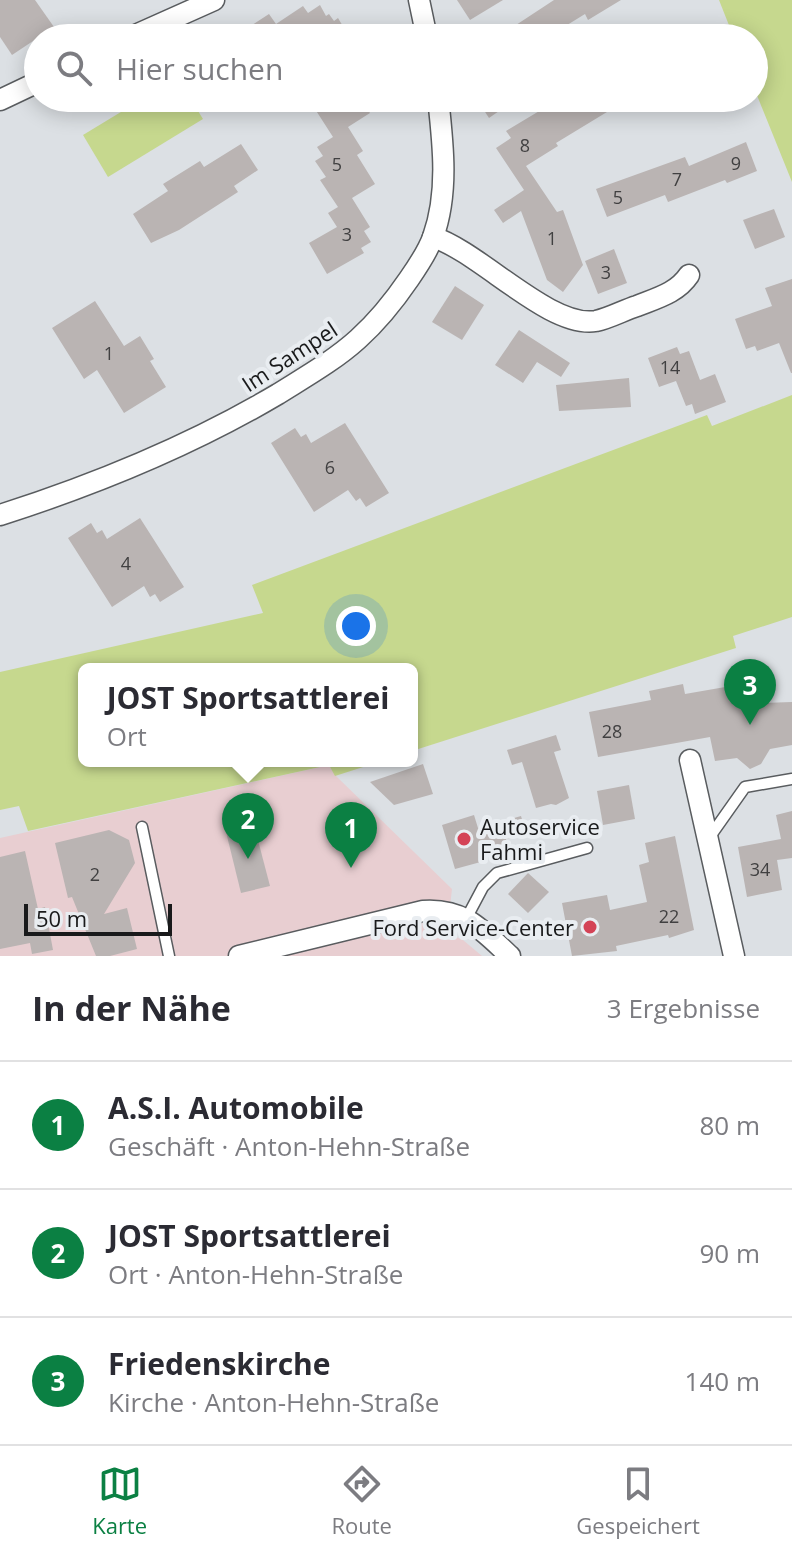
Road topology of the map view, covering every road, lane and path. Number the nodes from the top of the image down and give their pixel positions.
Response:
1 (214, 0) edge
2 (419, 0) edge
3 (160, 24) edge
4 (424, 24) edge
5 (24, 89) edge
6 (0, 100) edge
7 (439, 112) edge
8 (433, 237) junction
9 (689, 275) dead end
10 (0, 515) edge
11 (690, 760) dead end
12 (792, 779) edge
13 (142, 827) dead end
14 (708, 839) junction
15 (587, 848) dead end
16 (466, 919) junction
17 (169, 956) edge
18 (239, 956) edge
19 (510, 956) edge
20 (734, 956) edge

1 - 3 street
2 - 4 street
5 - 6 street
7 - 8 street, Im Sampel
8 - 9 street
8 - 10 street, Im Sampel
11 - 14 street
12 - 14 lane
13 - 17 lane
14 - 20 street
15 - 16 lane
16 - 18 street
16 - 19 street

